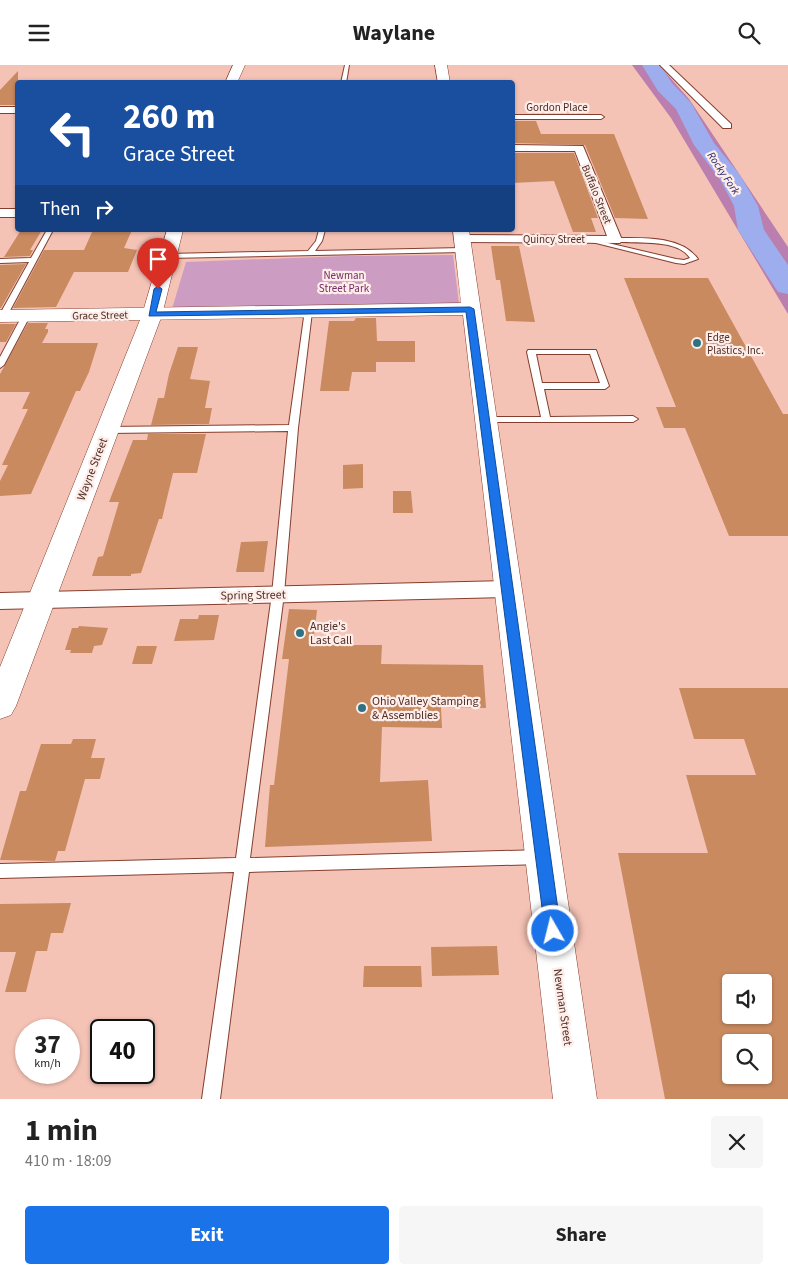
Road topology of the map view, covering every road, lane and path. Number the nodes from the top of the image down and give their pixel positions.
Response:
1 (239, 65) edge
2 (346, 65) edge
3 (441, 65) edge
4 (664, 65) edge
5 (232, 80) edge
6 (344, 80) edge
7 (444, 80) edge
8 (0, 110) edge
9 (15, 110) edge
10 (515, 117) edge
11 (601, 117) dead end
12 (727, 126) dead end
13 (515, 148) edge
14 (0, 213) edge
15 (15, 213) edge
16 (49, 232) edge
17 (174, 232) edge
18 (321, 232) edge
19 (462, 240) edge
20 (586, 240) junction
21 (615, 240) junction
22 (310, 253) junction
23 (167, 256) junction
24 (0, 261) edge
25 (33, 261) junction
26 (470, 309) junction
27 (308, 312) junction
28 (152, 315) junction
29 (2, 316) edge
30 (26, 316) junction
31 (0, 365) edge
32 (539, 387) junction
33 (546, 419) junction
34 (632, 419) dead end
35 (484, 420) junction
36 (293, 428) junction
37 (108, 430) junction
38 (507, 589) junction
39 (278, 594) junction
40 (41, 600) junction
41 (0, 601) edge
42 (0, 706) edge
43 (543, 857) junction
44 (241, 865) junction
45 (0, 871) edge
46 (211, 1099) edge
47 (575, 1099) edge

1 - 5 street
2 - 6 lane
3 - 7 street
4 - 12 street
8 - 9 street
10 - 11 lane, Gordon Place
13 - 21 street, Buffalo Street
14 - 15 street
16 - 25 lane
17 - 23 street, Wayne Street
18 - 22 lane
19 - 20 street, Quincy Street
19 - 22 lane
19 - 26 street, Newman Street
20 - 21 street, Quincy Street
20 - 21 lane
22 - 23 lane
23 - 28 street, Wayne Street
24 - 25 lane
25 - 29 lane
26 - 27 street, Grace Street
26 - 35 street, Newman Street
27 - 28 street, Grace Street
27 - 36 lane
28 - 30 street, Grace Street
28 - 37 street, Wayne Street
29 - 30 street, Grace Street
30 - 31 lane
32 - 32 lane
32 - 33 lane
33 - 34 lane
33 - 35 lane
35 - 38 street, Newman Street
36 - 37 lane
36 - 39 lane
37 - 40 street, Wayne Street
38 - 39 street, Spring Street
38 - 43 street, Newman Street
39 - 40 street, Spring Street
39 - 44 lane
40 - 41 street, Spring Street
40 - 42 street, Wayne Street
43 - 44 lane
43 - 47 street, Newman Street
44 - 45 lane
44 - 46 lane

